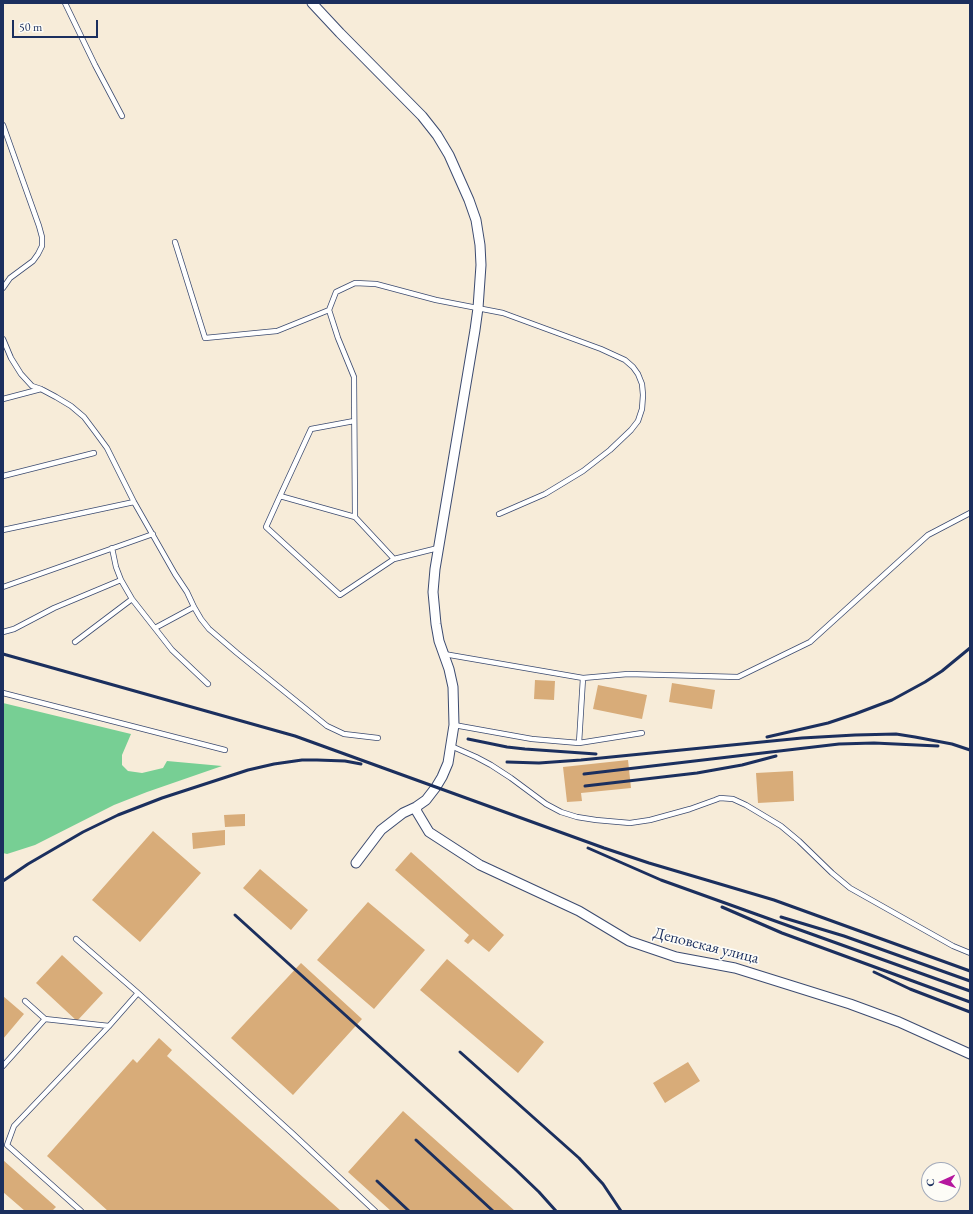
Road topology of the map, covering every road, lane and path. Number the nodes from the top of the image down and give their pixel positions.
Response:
1 (65, 3) edge
2 (312, 3) edge
3 (122, 116) dead end
4 (3, 125) edge
5 (175, 242) dead end
6 (3, 288) edge
7 (478, 308) junction
8 (329, 310) junction
9 (3, 339) edge
10 (41, 389) junction
11 (3, 399) edge
12 (354, 421) junction
13 (94, 452) dead end
14 (3, 476) edge
15 (280, 496) junction
16 (134, 502) junction
17 (970, 513) edge
18 (499, 514) dead end
19 (356, 517) junction
20 (3, 530) edge
21 (153, 534) junction
22 (112, 548) junction
23 (438, 548) junction
24 (394, 559) junction
25 (120, 580) junction
26 (3, 587) edge
27 (132, 599) junction
28 (194, 607) junction
29 (155, 628) junction
30 (3, 632) edge
31 (75, 642) dead end
32 (444, 654) junction
33 (583, 678) junction
34 (208, 684) dead end
35 (3, 693) edge
36 (454, 725) junction
37 (642, 733) dead end
38 (378, 738) dead end
39 (579, 743) junction
40 (451, 746) junction
41 (225, 750) dead end
42 (416, 808) junction
43 (356, 863) dead end
44 (76, 939) dead end
45 (970, 953) edge
46 (138, 993) junction
47 (25, 1001) dead end
48 (45, 1019) junction
49 (108, 1026) junction
50 (970, 1054) edge
51 (3, 1066) edge
52 (3, 1141) edge
53 (7, 1145) junction
54 (81, 1211) edge
55 (376, 1211) edge

1 - 3 lane
2 - 7 street
4 - 6 lane
5 - 8 lane
7 - 8 lane
7 - 18 lane
7 - 23 street
8 - 12 lane
9 - 10 lane
10 - 11 lane
10 - 16 lane
12 - 15 lane
12 - 19 lane
13 - 14 lane
15 - 19 lane
15 - 24 lane
16 - 20 lane
16 - 21 lane
17 - 33 lane
19 - 24 lane
21 - 22 lane
21 - 28 lane
22 - 25 lane
22 - 26 lane
23 - 24 lane
23 - 32 street
25 - 27 lane
25 - 30 lane
27 - 29 lane
27 - 31 lane
28 - 29 lane
28 - 38 lane
29 - 34 lane
32 - 33 lane
32 - 36 street
33 - 39 lane
35 - 41 lane
36 - 39 lane
36 - 40 street
37 - 39 lane
40 - 42 street
40 - 45 lane
42 - 43 street
42 - 50 street, Деповская улица
44 - 46 lane
46 - 49 lane
46 - 55 lane
47 - 48 lane
48 - 49 lane
48 - 51 lane
49 - 53 lane
52 - 53 lane
53 - 54 lane

